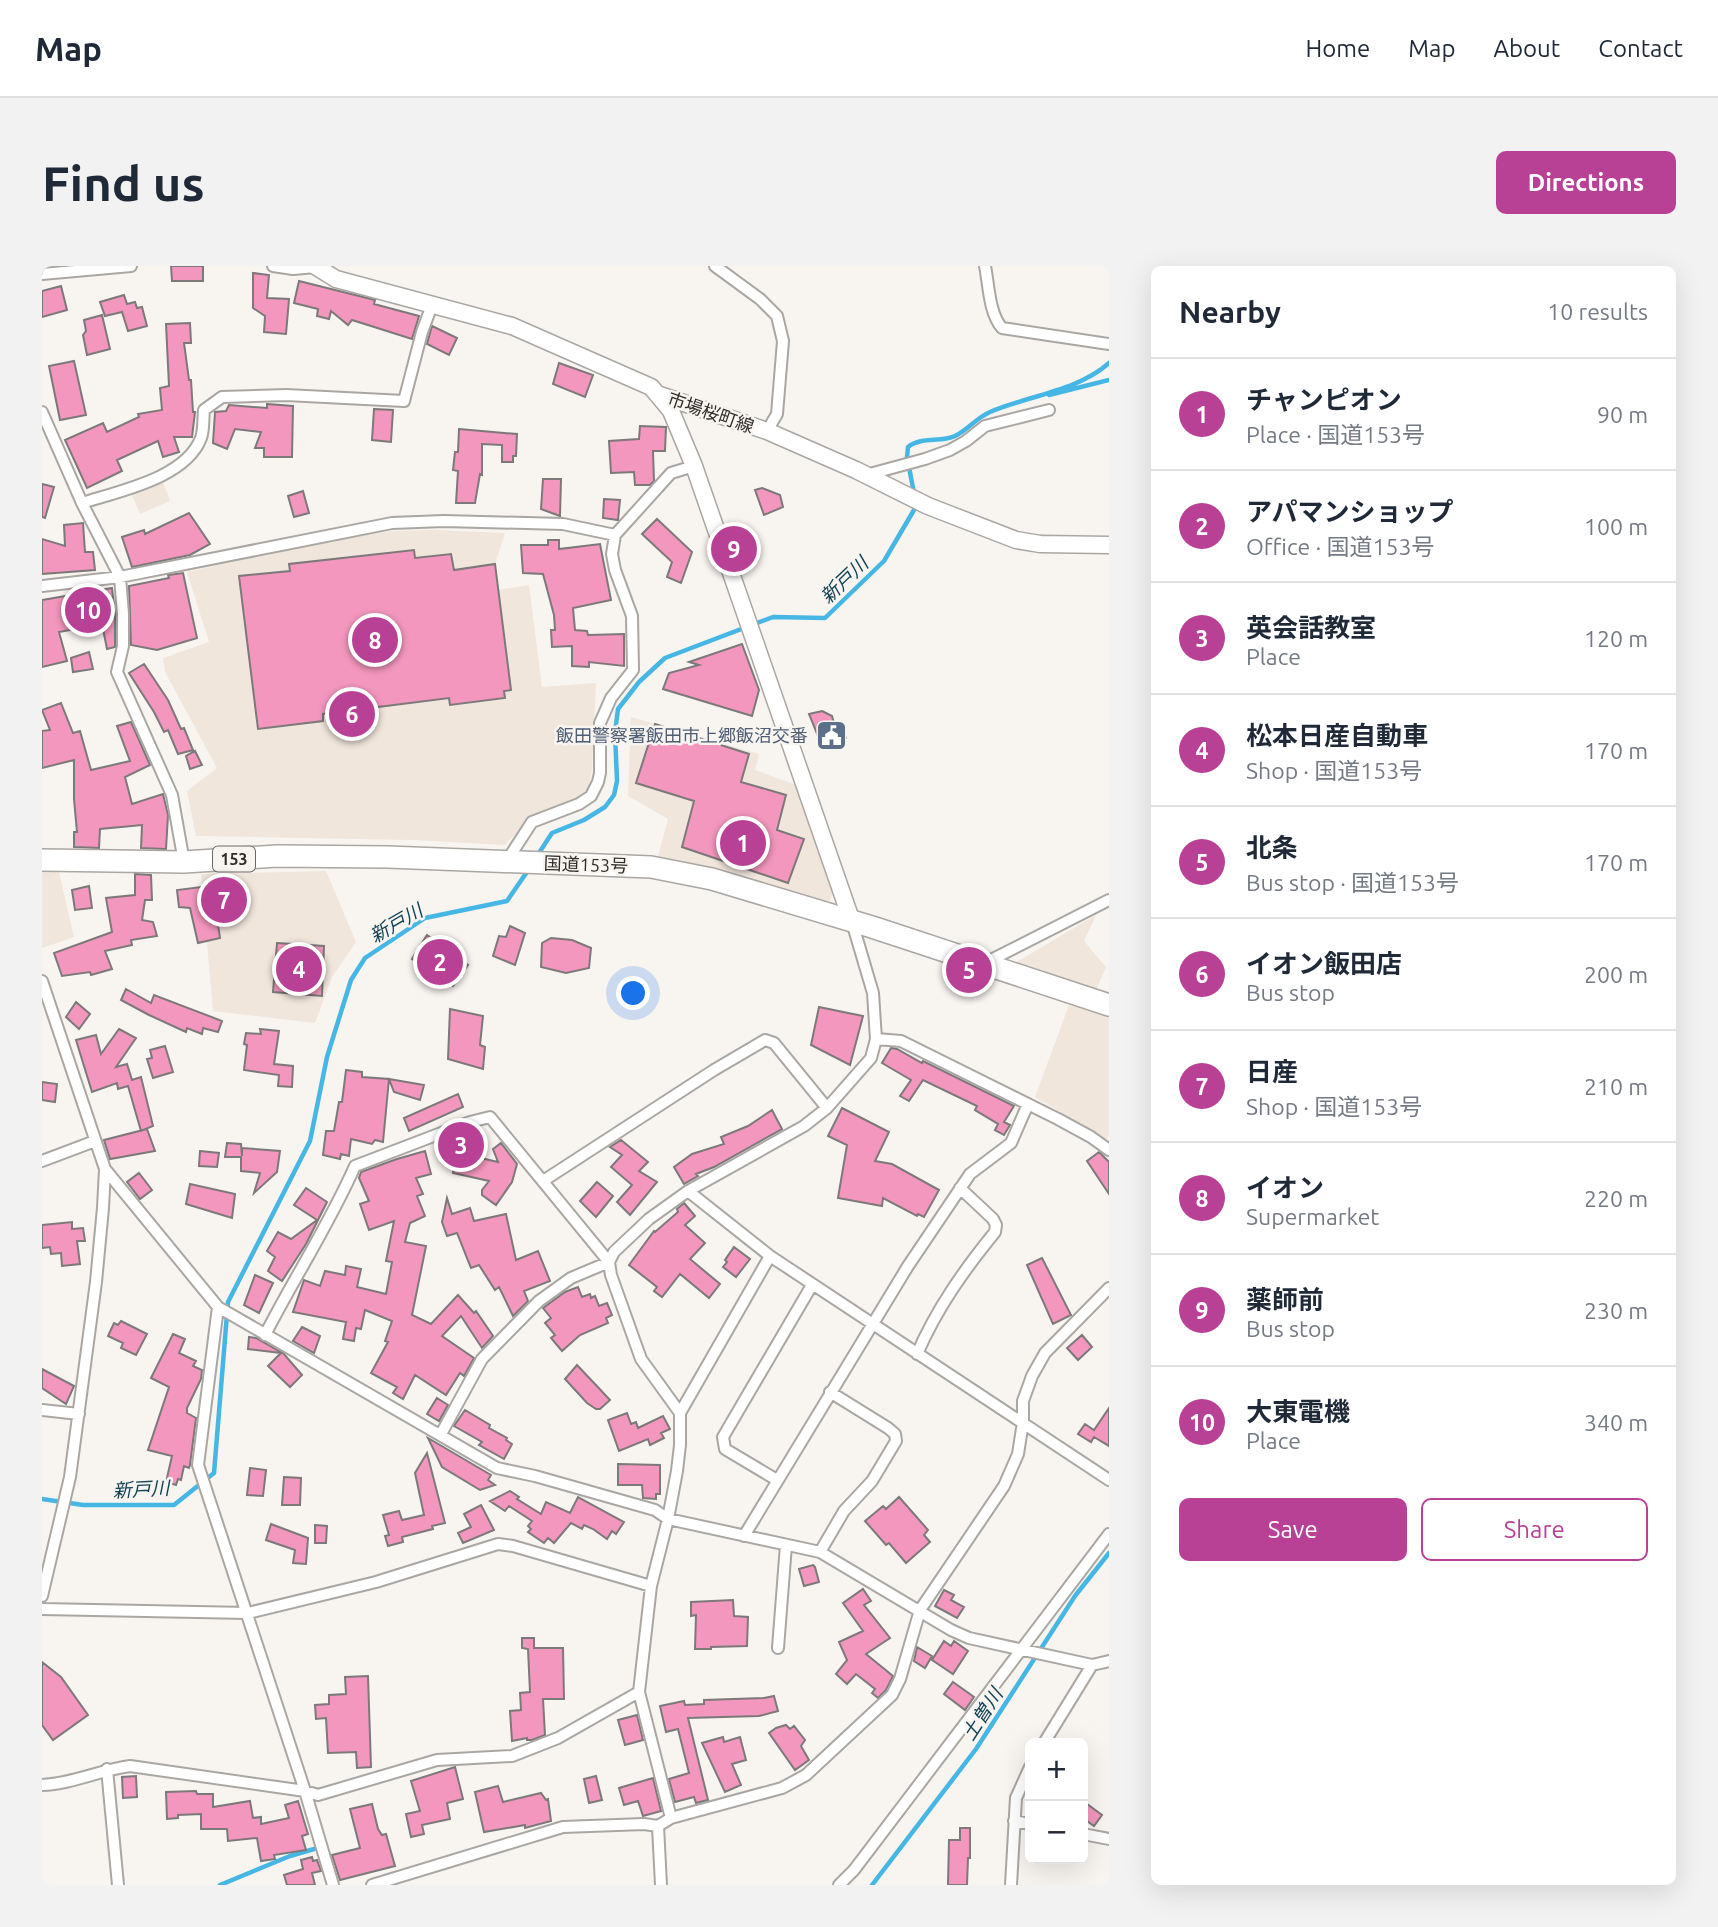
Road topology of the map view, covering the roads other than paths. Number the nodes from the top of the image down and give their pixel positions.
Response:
1 (131, 266) edge
2 (273, 266) edge
3 (715, 266) edge
4 (985, 266) edge
5 (315, 267) edge
6 (42, 274) edge
7 (432, 305) junction
8 (1109, 344) edge
9 (657, 394) junction
10 (1049, 410) dead end
11 (42, 412) edge
12 (767, 431) junction
13 (694, 466) junction
14 (865, 475) junction
15 (82, 503) junction
16 (615, 535) junction
17 (1109, 545) edge
18 (120, 577) junction
19 (42, 586) edge
20 (42, 860) edge
21 (184, 862) junction
22 (511, 862) junction
23 (1109, 900) edge
24 (852, 922) junction
25 (983, 964) junction
26 (42, 981) edge
27 (1109, 1005) edge
28 (876, 1039) junction
29 (1028, 1104) junction
30 (827, 1108) junction
31 (95, 1141) junction
32 (1109, 1150) edge
33 (42, 1161) edge
34 (104, 1169) junction
35 (544, 1181) junction
36 (960, 1188) junction
37 (688, 1191) junction
38 (770, 1256) junction
39 (609, 1262) junction
40 (812, 1285) junction
41 (1109, 1288) edge
42 (219, 1308) junction
43 (872, 1325) junction
44 (265, 1335) junction
45 (917, 1354) junction
46 (830, 1392) junction
47 (42, 1409) edge
48 (680, 1413) junction
49 (79, 1414) junction
50 (1023, 1422) junction
51 (441, 1434) junction
52 (777, 1480) junction
53 (1109, 1480) edge
54 (668, 1519) junction
55 (1109, 1534) edge
56 (744, 1536) junction
57 (786, 1545) junction
58 (820, 1552) junction
59 (651, 1586) junction
60 (42, 1596) edge
61 (42, 1609) edge
62 (920, 1610) junction
63 (248, 1613) junction
64 (778, 1648) dead end
65 (1025, 1651) junction
66 (1109, 1661) edge
67 (1092, 1665) junction
68 (639, 1692) junction
69 (1047, 1738) edge
70 (107, 1769) junction
71 (1025, 1778) edge
72 (42, 1785) edge
73 (305, 1791) junction
74 (671, 1818) junction
75 (1014, 1821) junction
76 (1025, 1823) edge
77 (658, 1826) junction
78 (1088, 1835) edge
79 (1109, 1839) edge
80 (118, 1885) edge
81 (334, 1885) edge
82 (372, 1885) edge
83 (661, 1885) edge
84 (839, 1885) edge
85 (1010, 1885) edge

1 - 6 street
2 - 5 street
3 - 12 street
4 - 8 street
5 - 7 main road, 市場桜町線
7 - 9 main road, 市場桜町線
7 - 15 street
9 - 12 main road, 市場桜町線
9 - 13 main road
10 - 14 street
11 - 15 street
12 - 14 main road, 市場桜町線
13 - 16 street
13 - 24 main road
14 - 17 main road, 市場桜町線
15 - 18 street
16 - 18 street
16 - 22 street
18 - 19 street
18 - 21 street
20 - 21 highway, 国道153号 / 153
21 - 22 highway, 国道153号 / 153
22 - 24 highway, 国道153号 / 153
23 - 25 street
24 - 25 highway, 国道153号 / 153
24 - 28 street
25 - 27 highway, 国道153号 / 153
26 - 31 street
28 - 29 street
28 - 30 street
29 - 32 street
29 - 36 street
30 - 35 street
30 - 37 street
31 - 33 street
31 - 34 street
34 - 42 street
34 - 49 street
35 - 39 street
35 - 44 street
36 - 43 street
36 - 45 street
37 - 38 street
37 - 39 street
38 - 40 street
38 - 48 street
39 - 48 street
39 - 51 street
40 - 43 street
40 - 52 street
41 - 50 street
42 - 44 street
42 - 63 street
43 - 45 street
43 - 46 street
44 - 51 street
45 - 50 street
46 - 52 street
46 - 58 street
47 - 49 street
48 - 54 street
49 - 60 street
50 - 53 street
50 - 62 street
51 - 54 street
52 - 56 street
54 - 56 street
54 - 59 street
55 - 65 street
56 - 57 street
57 - 58 street
57 - 64 street
58 - 62 street
59 - 63 street
59 - 68 street
61 - 63 street
62 - 65 street
62 - 74 street
63 - 73 street
65 - 67 street
65 - 84 street
66 - 67 street
67 - 69 street
68 - 73 street
68 - 74 street
70 - 72 street
70 - 73 street
70 - 80 street
71 - 75 street
73 - 81 street
74 - 77 street
75 - 76 street
75 - 85 street
77 - 82 street
77 - 83 street
78 - 79 street

